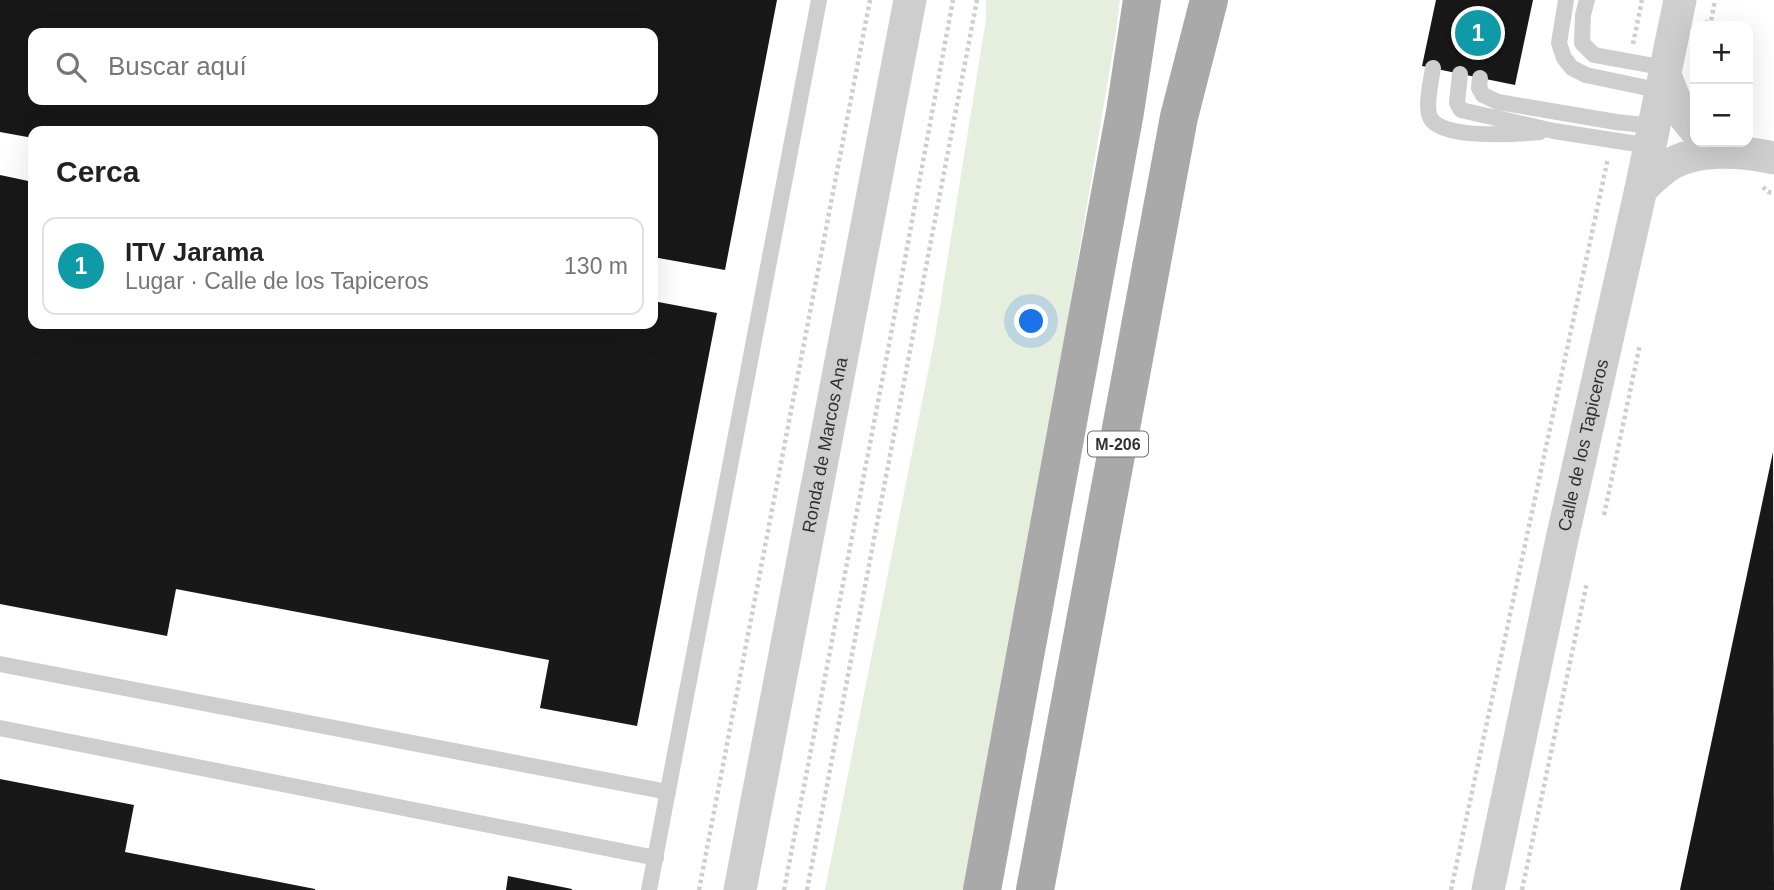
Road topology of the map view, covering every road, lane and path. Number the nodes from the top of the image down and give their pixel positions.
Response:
1 (819, 0) edge
2 (870, 0) edge
3 (910, 0) edge
4 (953, 0) edge
5 (977, 0) edge
6 (1143, 0) edge
7 (1209, 0) edge
8 (1566, 0) edge
9 (1587, 0) edge
10 (1642, 0) edge
11 (1680, 0) edge
12 (1629, 62) junction
13 (1433, 68) dead end
14 (1460, 74) dead end
15 (1480, 78) dead end
16 (1664, 78) junction
17 (1690, 123) edge
18 (1554, 131) junction
19 (1652, 136) junction
20 (1612, 140) junction
21 (1749, 158) edge
22 (1641, 189) junction
23 (1774, 193) edge
24 (1641, 339) dead end
25 (1604, 515) dead end
26 (1587, 582) dead end
27 (0, 664) edge
28 (0, 728) edge
29 (668, 792) junction
30 (656, 858) junction
31 (649, 890) edge
32 (699, 890) edge
33 (740, 890) edge
34 (784, 890) edge
35 (807, 890) edge
36 (982, 890) edge
37 (1035, 890) edge
38 (1451, 890) edge
39 (1488, 890) edge
40 (1522, 890) edge

1 - 29 lane
2 - 32 path
3 - 33 street, Ronda de Marcos Ana
4 - 34 path
5 - 35 path
6 - 36 main road, M-206
7 - 37 main road, M-206
8 - 16 lane
9 - 12 lane
10 - 12 path
11 - 16 street, Calle de los Tapiceros
12 - 16 lane
13 - 18 lane
14 - 18 lane
15 - 19 lane
16 - 17 street
16 - 19 street, Calle de los Tapiceros
18 - 20 lane
19 - 20 lane
19 - 22 street, Calle de los Tapiceros
20 - 38 path
21 - 22 street
21 - 23 path
22 - 39 street, Calle de los Tapiceros
24 - 25 path
26 - 40 path
27 - 29 lane
28 - 30 lane
29 - 30 lane
30 - 31 lane

